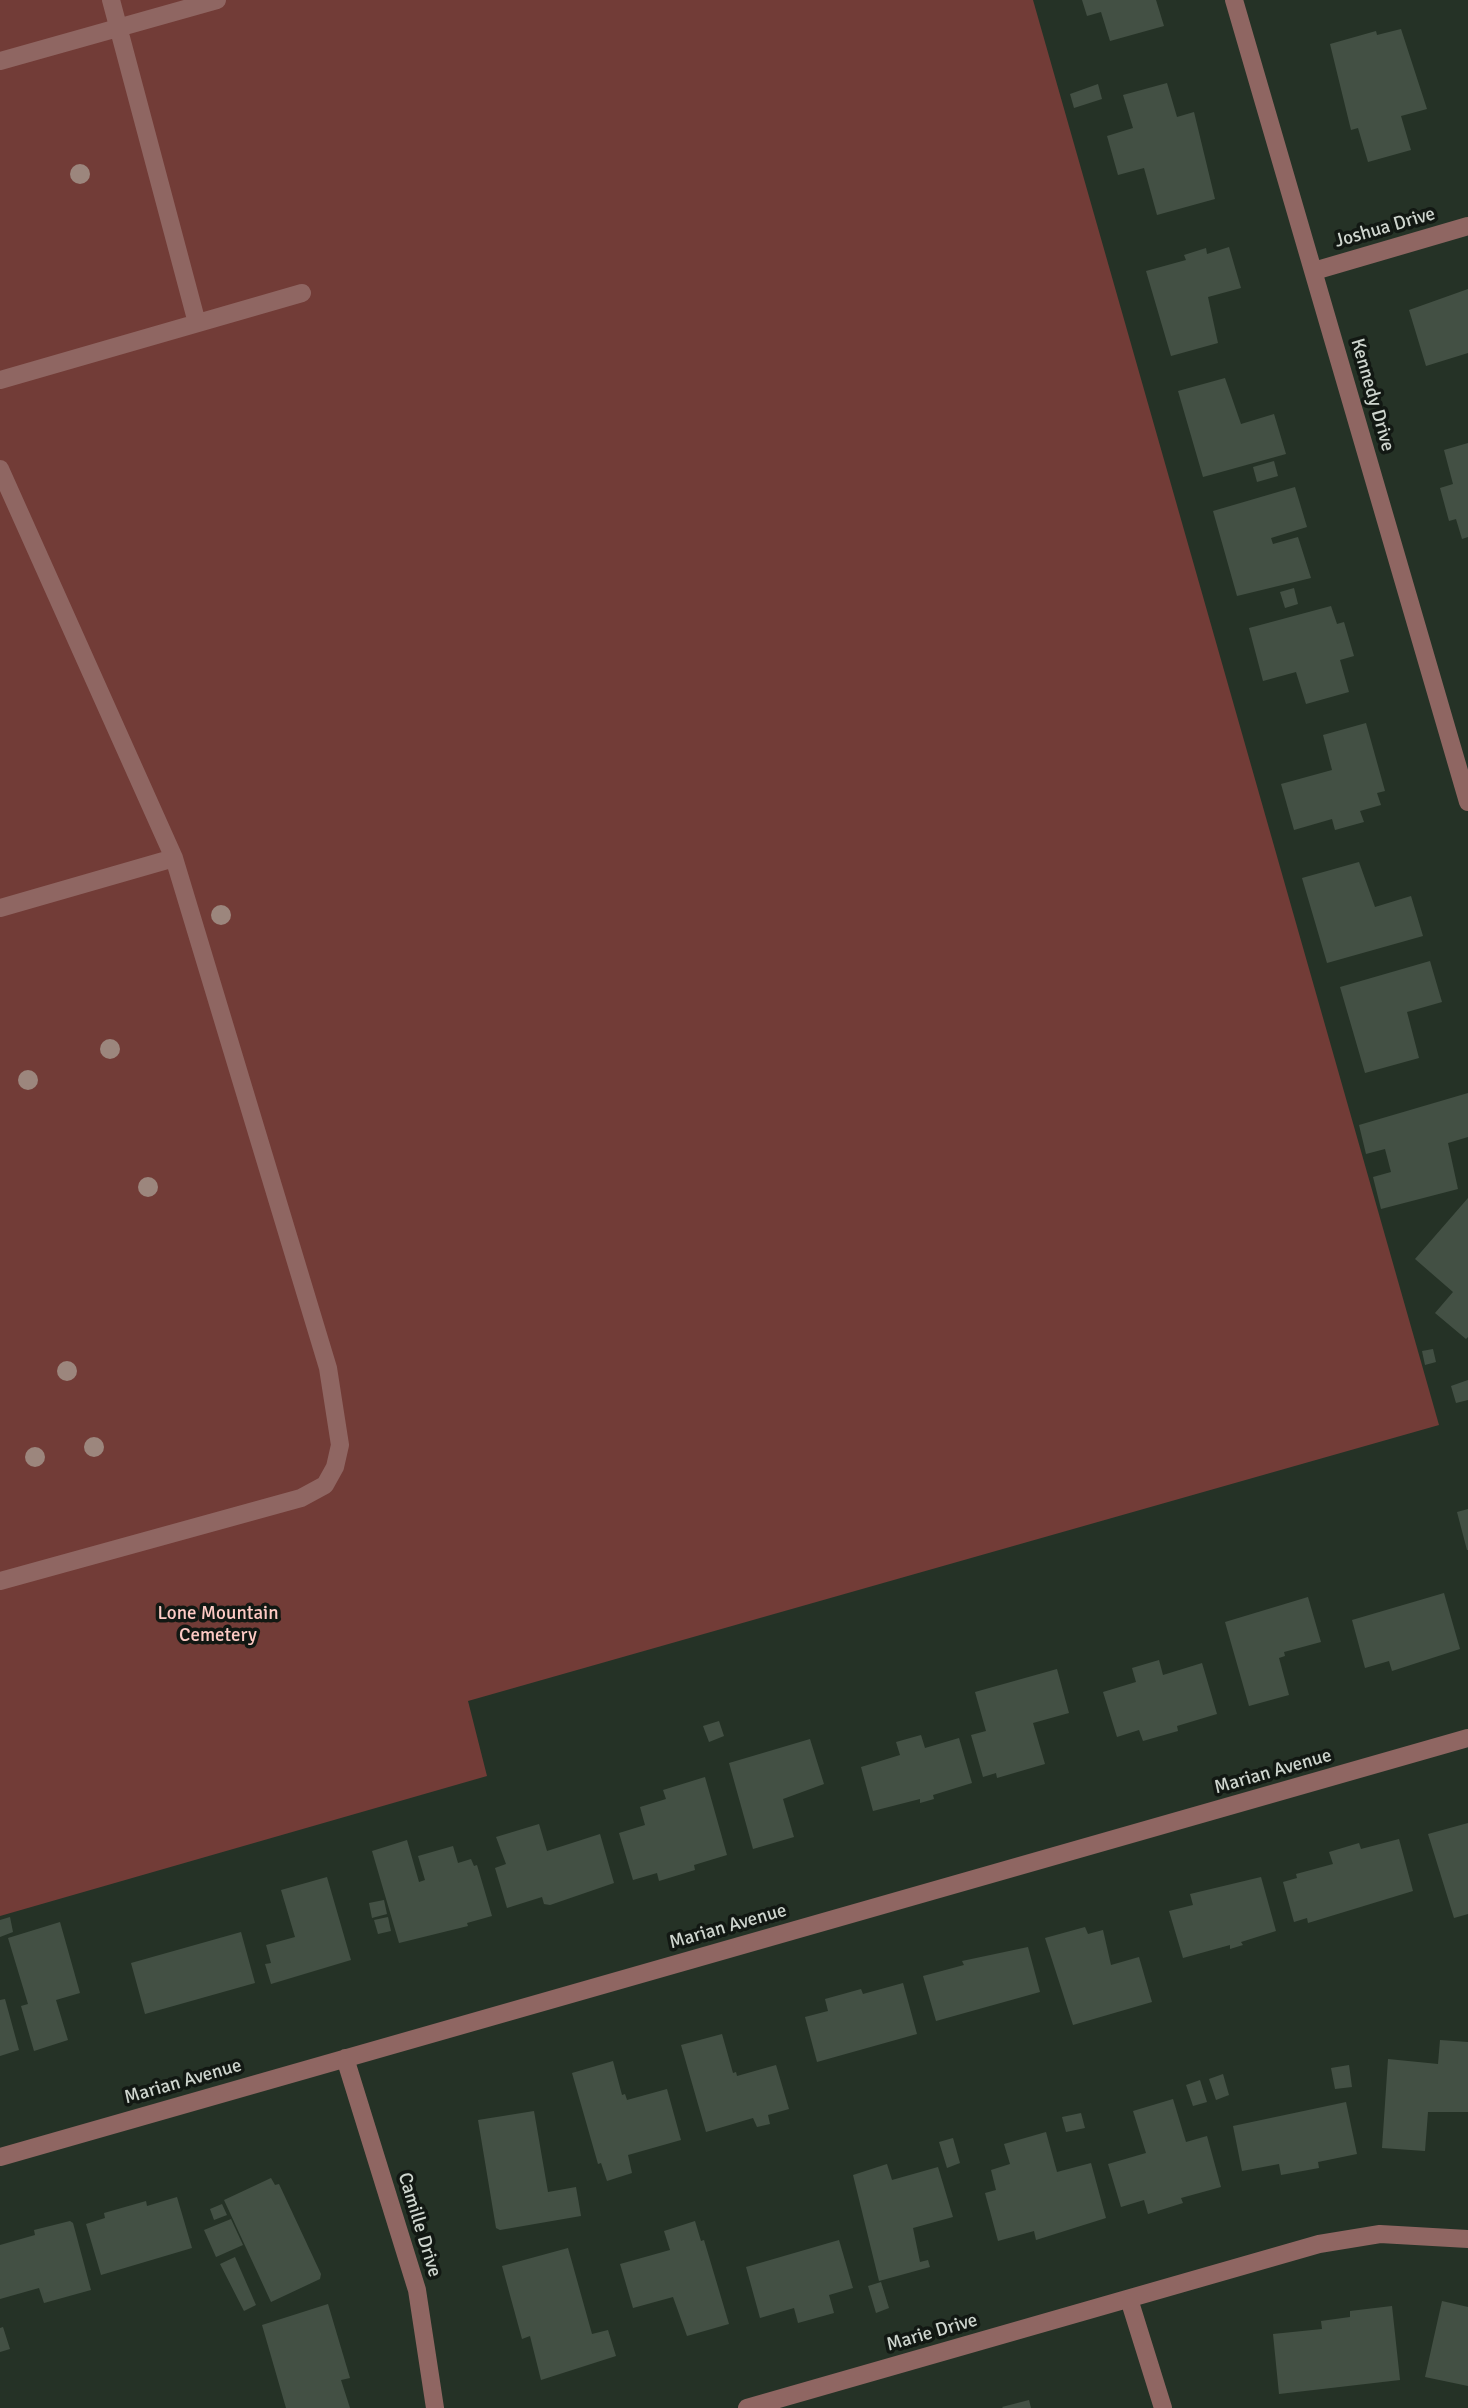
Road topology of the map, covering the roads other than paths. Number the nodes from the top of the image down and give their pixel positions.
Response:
1 (111, 0) edge
2 (217, 0) edge
3 (1234, 0) edge
4 (119, 28) junction
5 (0, 60) edge
6 (1468, 226) edge
7 (1314, 271) junction
8 (302, 293) dead end
9 (197, 323) junction
10 (0, 380) edge
11 (0, 469) edge
12 (1468, 802) edge
13 (174, 858) junction
14 (0, 908) edge
15 (0, 1581) edge
16 (1468, 1738) edge
17 (345, 2058) junction
18 (0, 2157) edge
19 (1468, 2239) edge
20 (1129, 2299) junction
21 (435, 2408) edge
22 (747, 2408) edge
23 (1163, 2408) edge

1 - 4 street
2 - 4 street
3 - 7 street, Kennedy Drive
4 - 5 street
4 - 9 street
6 - 7 street, Joshua Drive
7 - 12 street, Kennedy Drive
8 - 9 street
9 - 10 street
11 - 13 street
13 - 14 street
13 - 15 street
16 - 17 street, Marian Avenue
17 - 18 street, Marian Avenue
17 - 21 street, Camille Drive
19 - 20 street, Marie Drive
20 - 22 street, Marie Drive
20 - 23 street

